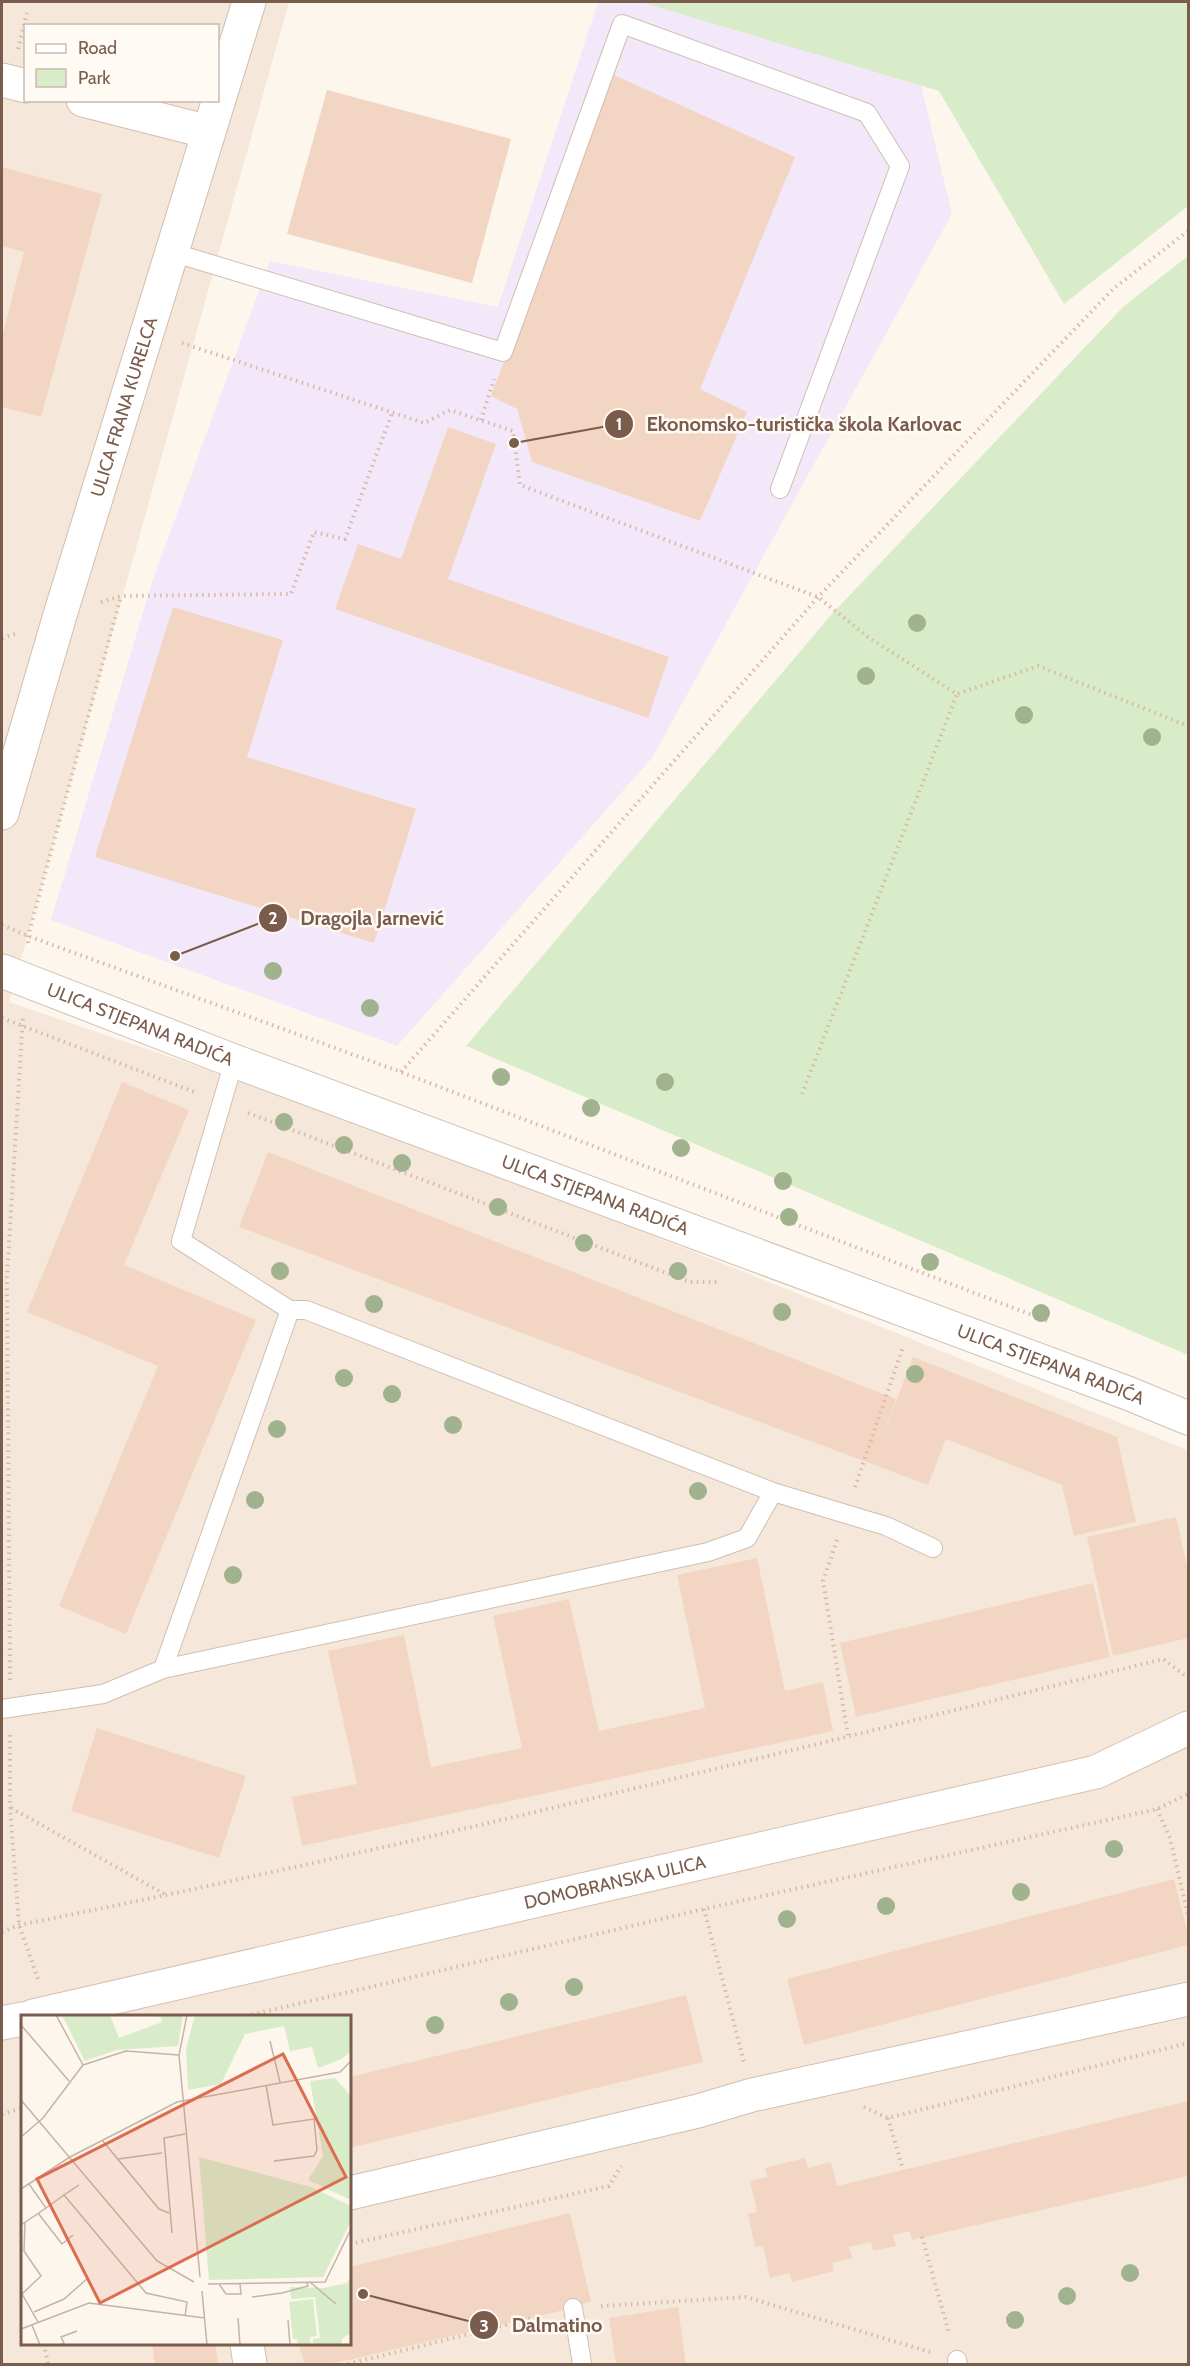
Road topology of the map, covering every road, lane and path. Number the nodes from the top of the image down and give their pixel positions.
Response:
1 (249, 2) edge
2 (2, 80) edge
3 (24, 86) edge
4 (219, 97) edge
5 (91, 102) edge
6 (217, 102) edge
7 (208, 132) junction
8 (1188, 231) edge
9 (171, 252) junction
10 (147, 332) junction
11 (503, 352) junction
12 (392, 413) junction
13 (481, 420) junction
14 (780, 489) dead end
15 (818, 597) junction
16 (957, 694) junction
17 (1188, 726) edge
18 (2, 813) edge
19 (2, 925) edge
20 (28, 936) junction
21 (15, 976) edge
22 (2, 1018) edge
23 (21, 1026) junction
24 (234, 1061) junction
25 (401, 1072) junction
26 (802, 1094) dead end
27 (290, 1310) junction
28 (1054, 1324) dead end
29 (905, 1340) dead end
30 (1188, 1418) edge
31 (773, 1492) junction
32 (846, 1514) junction
33 (933, 1548) dead end
34 (163, 1669) junction
35 (1188, 1678) edge
36 (6, 1709) edge
37 (1188, 1728) edge
38 (848, 1736) junction
39 (1188, 1794) edge
40 (10, 1807) junction
41 (1157, 1809) junction
42 (168, 1896) junction
43 (704, 1909) junction
44 (1188, 1915) edge
45 (19, 1925) junction
46 (2, 1932) edge
47 (34, 1969) dead end
48 (1188, 1998) edge
49 (37, 2015) edge
50 (250, 2015) edge
51 (21, 2019) edge
52 (2, 2023) edge
53 (1188, 2043) edge
54 (752, 2095) junction
55 (861, 2106) dead end
56 (21, 2108) edge
57 (2, 2114) edge
58 (888, 2118) junction
59 (627, 2157) dead end
60 (903, 2170) dead end
61 (351, 2193) edge
62 (922, 2237) dead end
63 (351, 2244) edge
64 (746, 2297) dead end
65 (573, 2308) dead end
66 (44, 2345) edge
67 (247, 2345) edge
68 (958, 2362) edge
69 (48, 2364) edge
70 (250, 2364) edge
71 (582, 2364) edge

1 - 4 street, ULICA FRANA KURELCA
2 - 3 street
5 - 7 street
6 - 7 street, ULICA FRANA KURELCA
7 - 9 street, ULICA FRANA KURELCA
8 - 15 path
9 - 10 street, ULICA FRANA KURELCA
9 - 11 lane
10 - 12 path
10 - 18 street, ULICA FRANA KURELCA
11 - 13 path
11 - 14 lane
12 - 13 path
12 - 20 path
13 - 15 path
15 - 16 path
15 - 25 path
16 - 17 path
16 - 26 path
19 - 20 path
20 - 21 path
20 - 25 path
21 - 23 path
21 - 24 street, ULICA STJEPANA RADIĆA
22 - 23 path
23 - 36 path
24 - 27 lane
24 - 30 street, ULICA STJEPANA RADIĆA
25 - 28 path
27 - 31 lane
27 - 34 lane
29 - 32 path
31 - 32 lane
31 - 34 lane
32 - 33 lane
32 - 38 path
34 - 36 lane
35 - 38 path
36 - 40 path
37 - 49 street, DOMOBRANSKA ULICA
38 - 42 path
39 - 41 path
40 - 42 path
40 - 45 path
41 - 43 path
41 - 44 path
42 - 45 path
43 - 50 path
43 - 54 path
45 - 46 path
45 - 47 path
48 - 54 street
51 - 52 street
53 - 58 path
54 - 61 street
55 - 58 path
56 - 57 path
58 - 60 path
59 - 63 path
62 - 68 path
64 - 68 path
65 - 71 lane
66 - 69 path
67 - 70 street

